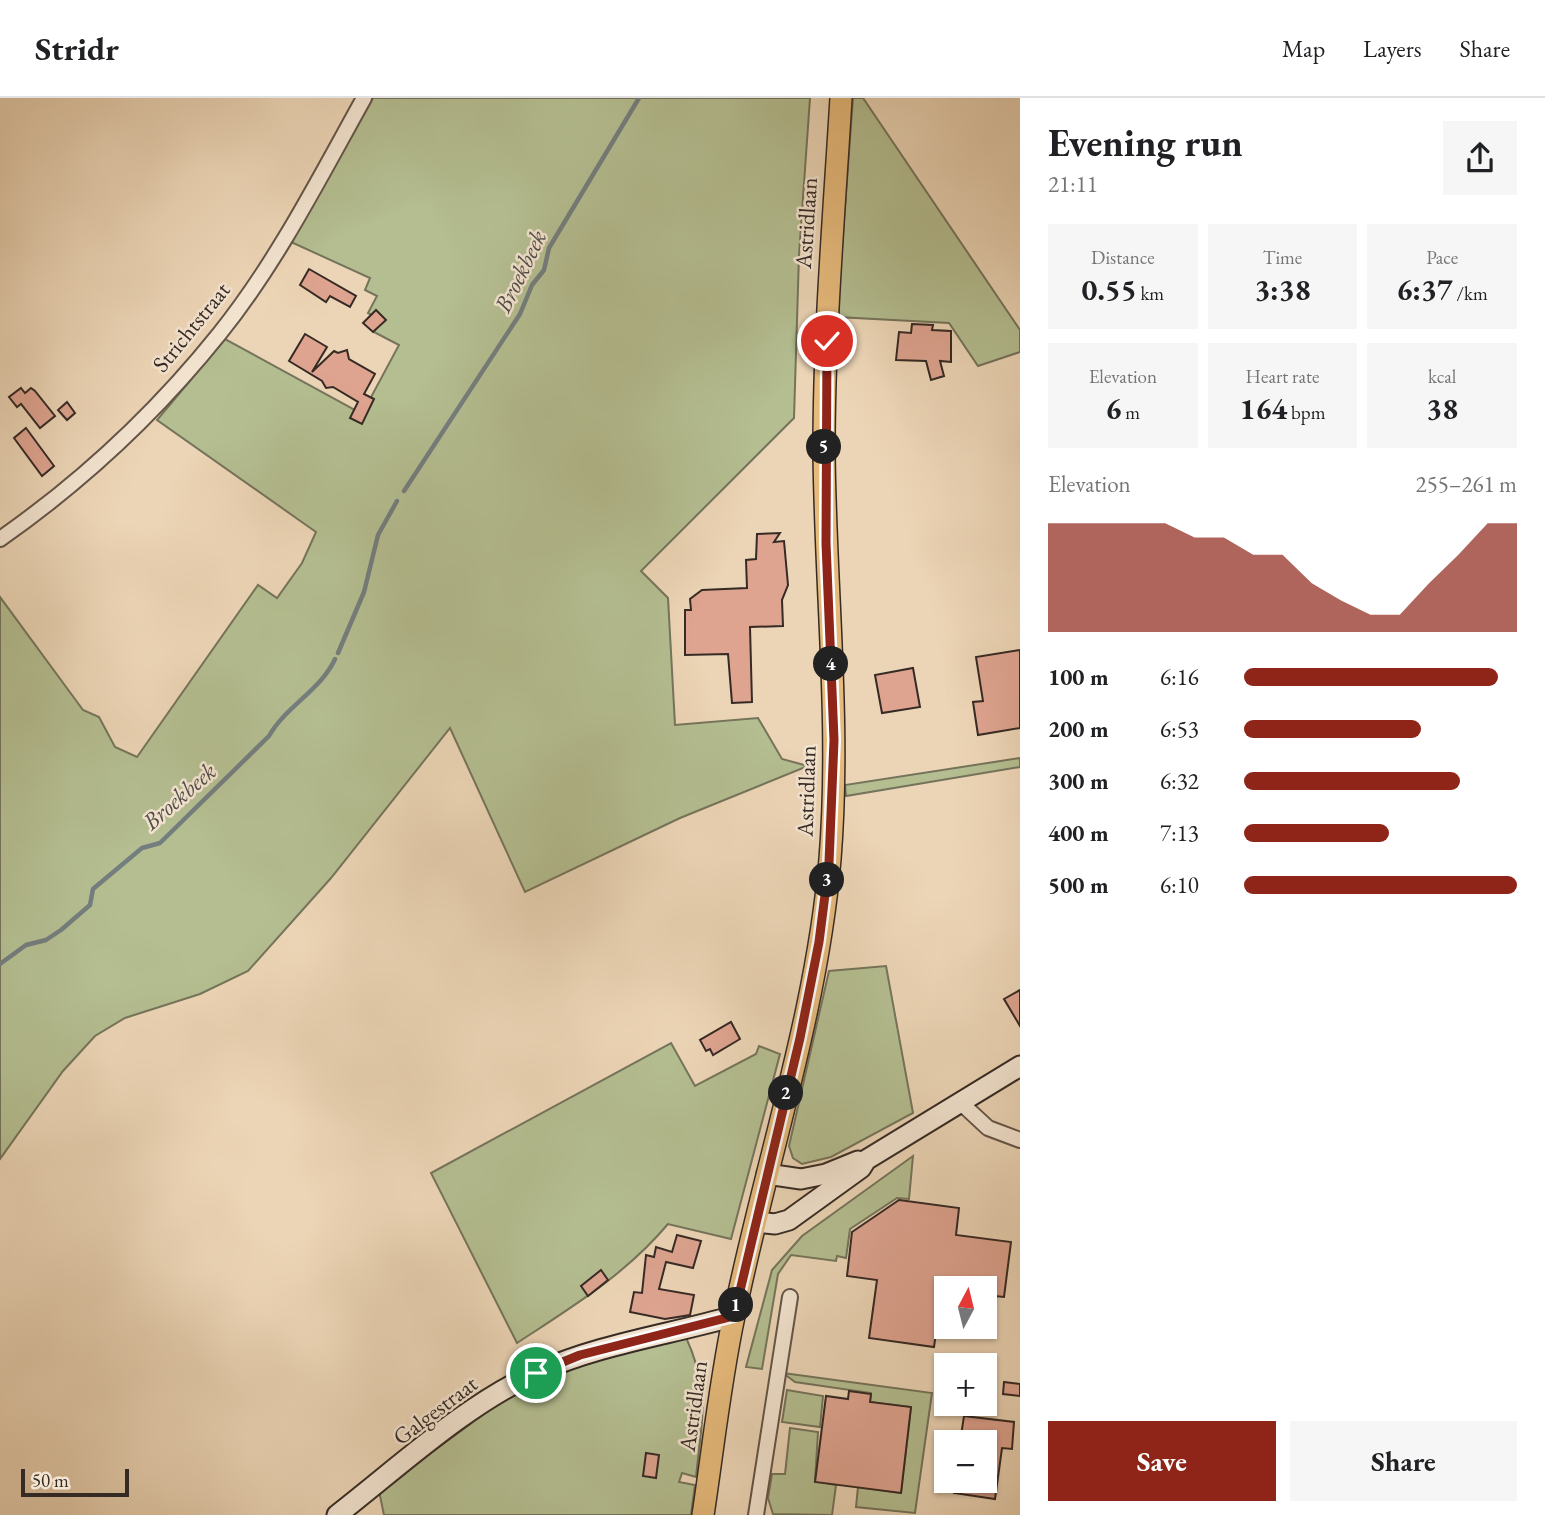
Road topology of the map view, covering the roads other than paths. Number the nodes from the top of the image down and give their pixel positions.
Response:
1 (364, 98) edge
2 (841, 98) edge
3 (0, 539) edge
4 (1020, 1066) edge
5 (960, 1102) junction
6 (1020, 1140) edge
7 (866, 1160) junction
8 (767, 1174) junction
9 (756, 1222) junction
10 (790, 1297) dead end
11 (734, 1316) junction
12 (337, 1515) edge
13 (703, 1515) edge
14 (756, 1515) edge

1 - 3 street, Strichtstraat
2 - 8 main road, Astridlaan
4 - 5 street
5 - 6 street
5 - 7 street
7 - 8 street
7 - 9 street
8 - 9 main road, Astridlaan
9 - 11 main road, Astridlaan
10 - 14 street
11 - 12 street, Galgestraat
11 - 13 main road, Astridlaan

